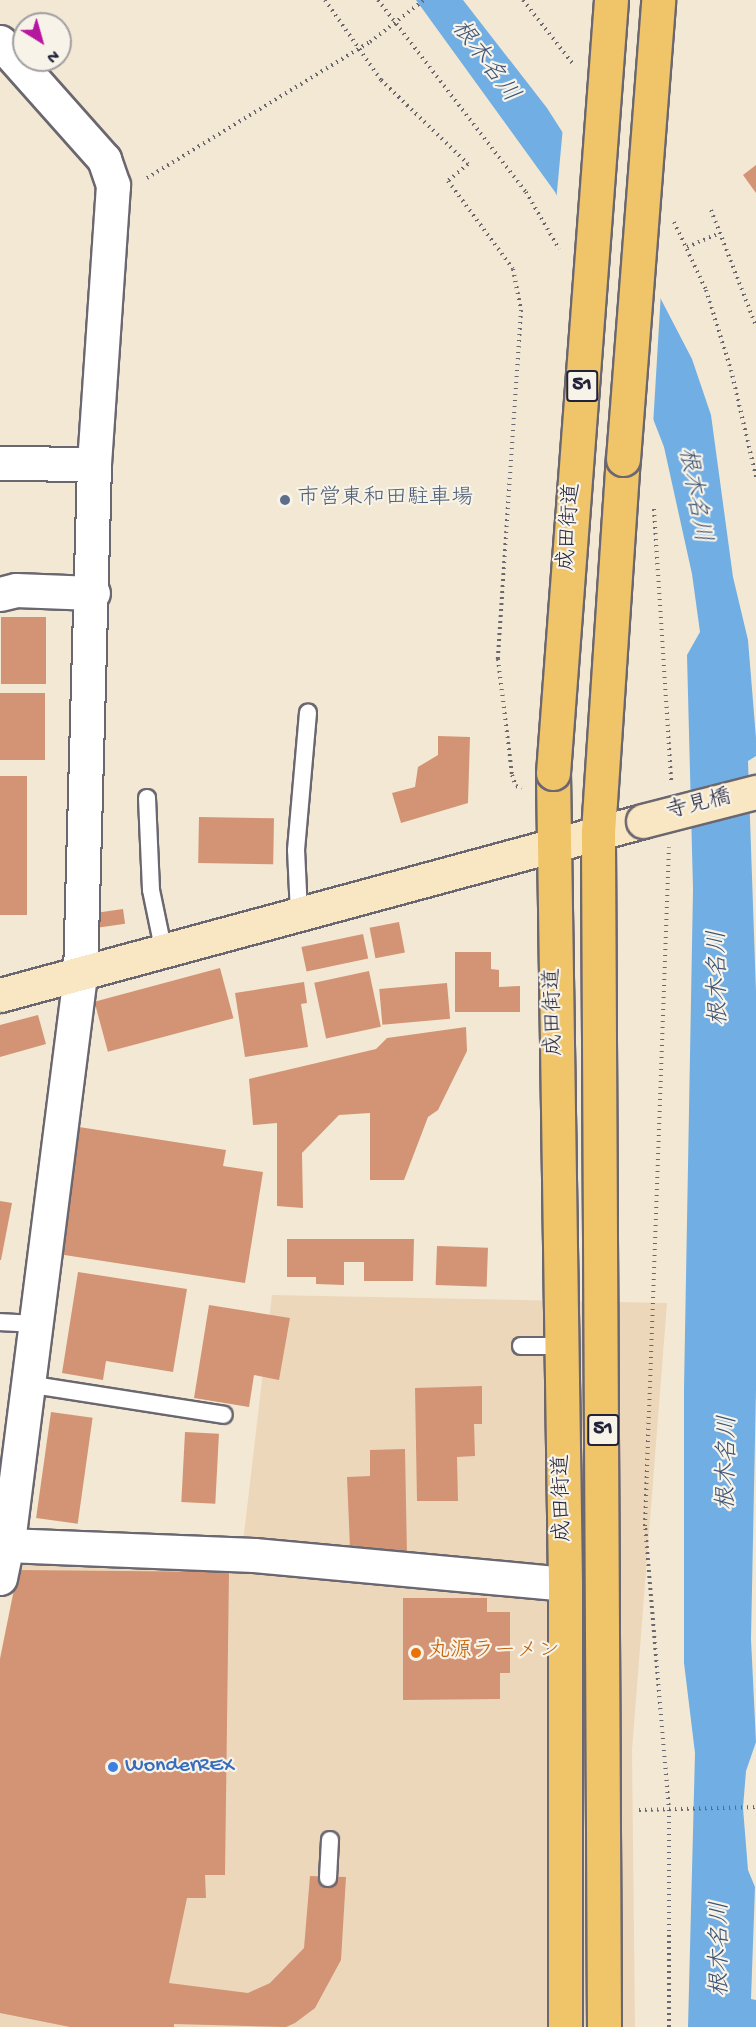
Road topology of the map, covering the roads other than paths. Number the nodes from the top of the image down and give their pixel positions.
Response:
1 (611, 0) edge
2 (658, 0) edge
3 (0, 42) edge
4 (0, 463) edge
5 (94, 464) junction
6 (0, 594) edge
7 (93, 594) junction
8 (308, 713) dead end
9 (756, 792) edge
10 (147, 798) dead end
11 (598, 832) junction
12 (552, 844) junction
13 (299, 913) junction
14 (164, 953) junction
15 (80, 975) junction
16 (0, 995) edge
17 (0, 1322) edge
18 (34, 1324) junction
19 (521, 1346) dead end
20 (563, 1346) junction
21 (27, 1384) junction
22 (224, 1415) dead end
23 (5, 1537) edge
24 (0, 1578) edge
25 (566, 1584) junction
26 (330, 1840) dead end
27 (328, 1878) dead end
28 (565, 2027) edge
29 (604, 2027) edge

1 - 12 highway, 成田街道 / 51, bridge
2 - 11 highway, 成田街道 / 51, bridge
3 - 5 street
4 - 5 street
5 - 7 street
6 - 7 street
7 - 15 street
8 - 13 lane
9 - 11 street, 寺見橋, bridge
10 - 14 lane
11 - 12 street, 寺見橋
11 - 29 highway, 成田街道 / 51
12 - 13 street, 寺見橋
12 - 20 highway, 成田街道 / 51
13 - 14 street, 寺見橋
14 - 15 street, 寺見橋
15 - 16 street, 寺見橋
15 - 18 street
17 - 18 lane
18 - 21 street
19 - 20 lane
20 - 25 highway, 成田街道 / 51
21 - 22 lane
21 - 23 street
23 - 24 street
23 - 25 street
25 - 28 highway, 成田街道 / 51
26 - 27 lane

